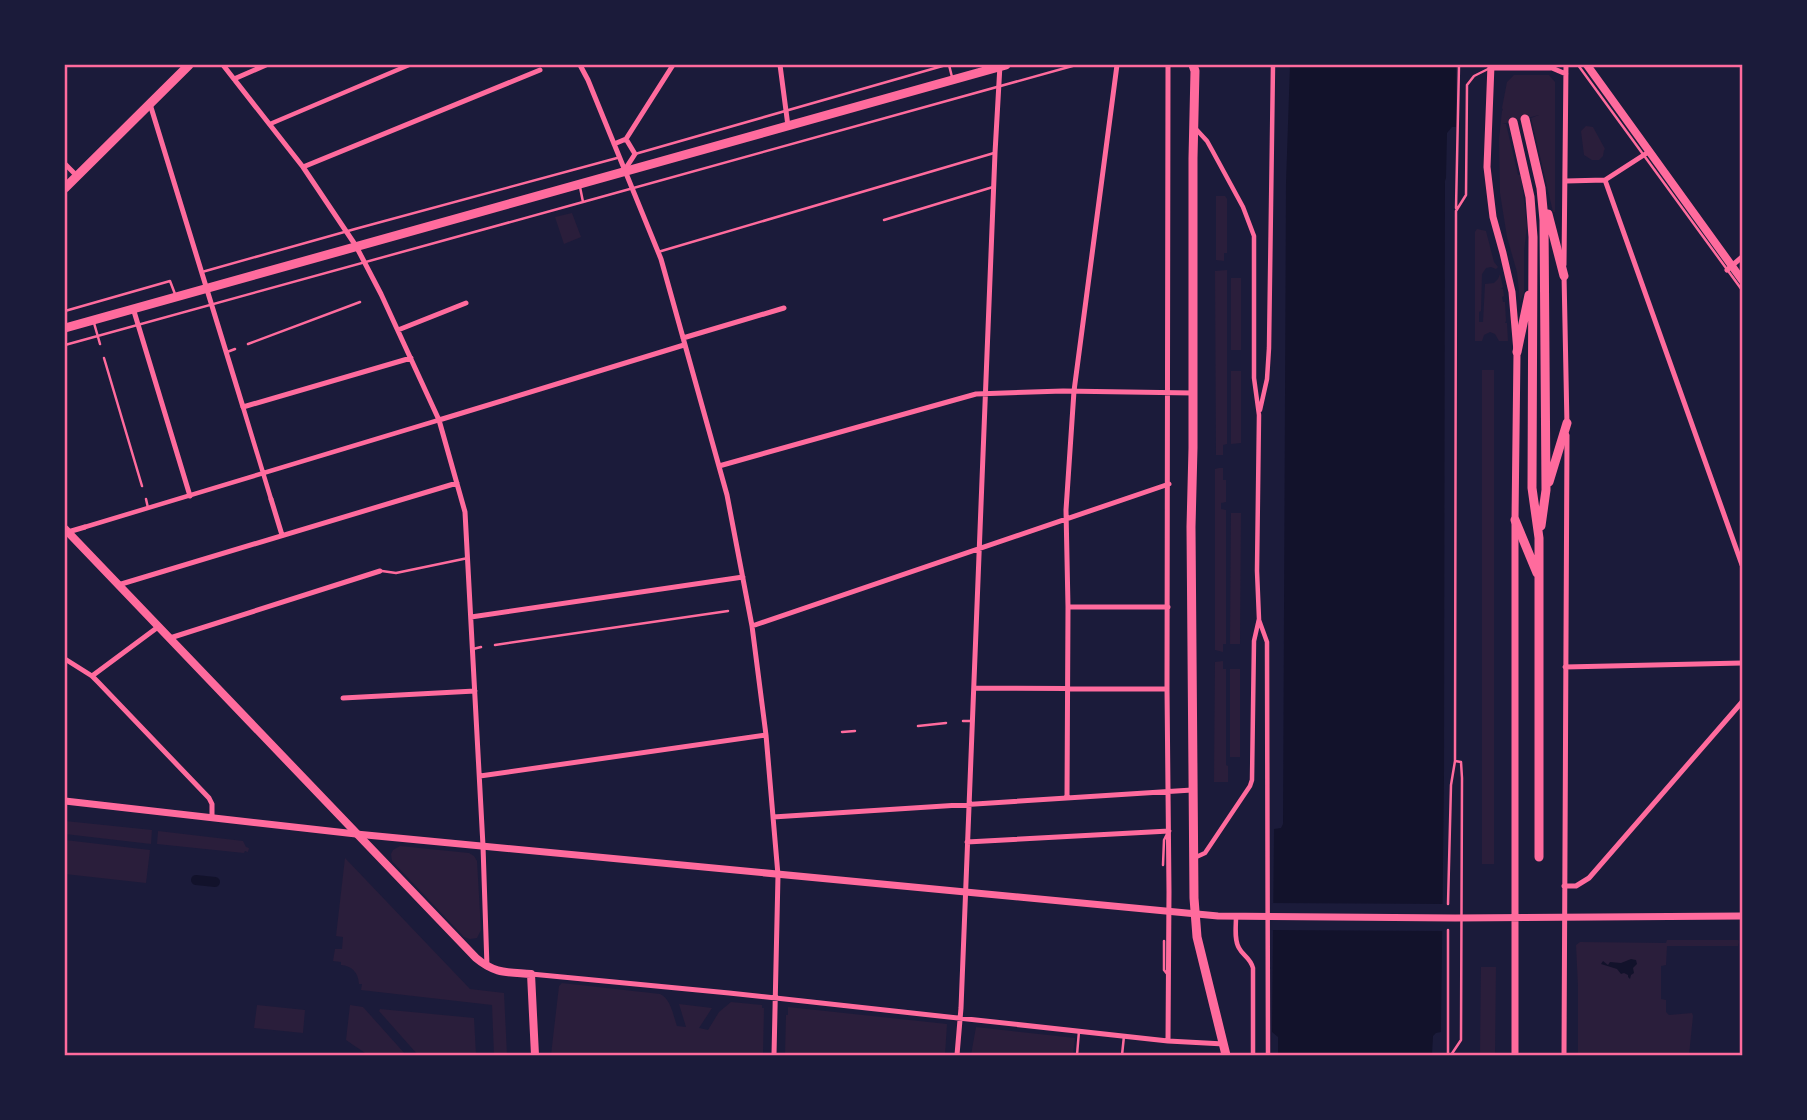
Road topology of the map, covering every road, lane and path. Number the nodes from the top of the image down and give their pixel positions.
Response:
1 (189, 65) edge
2 (223, 65) edge
3 (267, 65) edge
4 (409, 65) edge
5 (580, 65) edge
6 (673, 65) edge
7 (780, 65) edge
8 (947, 65) edge
9 (1002, 65) edge
10 (1076, 65) edge
11 (1117, 65) edge
12 (1168, 65) edge
13 (1273, 65) edge
14 (1458, 65) edge
15 (1566, 65) edge
16 (1577, 65) edge
17 (1587, 65) edge
18 (1492, 66) edge
19 (1195, 67) edge
20 (541, 70) dead end
21 (1566, 74) junction
22 (234, 79) junction
23 (953, 80) junction
24 (999, 86) junction
25 (150, 104) junction
26 (785, 110) junction
27 (1525, 119) dead end
28 (1513, 122) dead end
29 (270, 124) junction
30 (788, 126) junction
31 (1193, 126) junction
32 (626, 139) junction
33 (614, 144) junction
34 (995, 153) junction
35 (1646, 153) junction
36 (635, 154) junction
37 (619, 158) junction
38 (65, 164) edge
39 (303, 167) junction
40 (624, 171) junction
41 (76, 176) junction
42 (1605, 180) junction
43 (1566, 181) junction
44 (579, 184) junction
45 (993, 187) junction
46 (65, 188) edge
47 (631, 188) junction
48 (1541, 188) junction
49 (583, 202) junction
50 (1456, 211) junction
51 (884, 220) dead end
52 (346, 231) junction
53 (356, 246) junction
54 (658, 252) junction
55 (1742, 257) edge
56 (365, 262) junction
57 (1730, 268) junction
58 (202, 272) junction
59 (1532, 276) junction
60 (1564, 276) junction
61 (1742, 280) edge
62 (206, 288) junction
63 (1742, 290) edge
64 (381, 294) junction
65 (176, 296) junction
66 (374, 297) dead end
67 (360, 302) dead end
68 (466, 303) dead end
69 (211, 304) junction
70 (133, 308) junction
71 (784, 308) dead end
72 (65, 311) edge
73 (93, 320) junction
74 (138, 325) junction
75 (65, 328) edge
76 (398, 330) junction
77 (98, 336) junction
78 (684, 342) junction
79 (100, 344) dead end
80 (248, 344) dead end
81 (65, 345) edge
82 (235, 349) dead end
83 (227, 352) junction
84 (1517, 352) junction
85 (104, 358) dead end
86 (411, 358) junction
87 (1074, 391) junction
88 (985, 392) junction
89 (1168, 392) junction
90 (1193, 393) junction
91 (243, 407) junction
92 (1259, 415) junction
93 (439, 420) junction
94 (1567, 423) junction
95 (719, 466) junction
96 (263, 473) junction
97 (457, 483) junction
98 (1169, 484) junction
99 (142, 486) dead end
100 (1546, 490) junction
101 (190, 496) junction
102 (146, 499) dead end
103 (271, 499) joint
104 (148, 508) junction
105 (1066, 520) junction
106 (1515, 520) junction
107 (85, 527) joint
108 (66, 531) edge
109 (282, 535) junction
110 (1539, 538) junction
111 (979, 549) junction
112 (468, 558) junction
113 (1742, 565) edge
114 (380, 571) joint
115 (743, 577) junction
116 (1539, 578) junction
117 (118, 585) junction
118 (1068, 607) junction
119 (1168, 607) junction
120 (728, 611) dead end
121 (471, 617) junction
122 (1259, 619) junction
123 (752, 626) junction
124 (158, 627) junction
125 (169, 638) junction
126 (495, 645) dead end
127 (481, 648) dead end
128 (473, 649) junction
129 (65, 659) edge
130 (1742, 663) edge
131 (1565, 667) junction
132 (92, 676) junction
133 (975, 688) junction
134 (1067, 689) junction
135 (1167, 689) junction
136 (475, 691) junction
137 (343, 698) dead end
138 (1742, 702) edge
139 (973, 720) junction
140 (963, 721) dead end
141 (946, 723) dead end
142 (918, 726) dead end
143 (855, 731) dead end
144 (842, 732) dead end
145 (766, 735) junction
146 (1455, 761) junction
147 (480, 776) junction
148 (1168, 790) junction
149 (1192, 790) junction
150 (1067, 797) junction
151 (65, 801) edge
152 (969, 804) junction
153 (774, 817) junction
154 (212, 818) junction
155 (1169, 831) junction
156 (356, 834) junction
157 (967, 842) junction
158 (483, 846) junction
159 (1539, 857) dead end
160 (1193, 858) junction
161 (1163, 866) dead end
162 (778, 874) junction
163 (1564, 886) junction
164 (965, 892) junction
165 (1448, 904) dead end
166 (1169, 911) junction
167 (1194, 914) junction
168 (1564, 916) junction
169 (1742, 916) edge
170 (1236, 917) junction
171 (1516, 917) junction
172 (1458, 918) junction
173 (1448, 930) dead end
174 (1164, 941) dead end
175 (487, 967) junction
176 (531, 974) junction
177 (1169, 975) junction
178 (776, 998) junction
179 (960, 1018) junction
180 (1079, 1031) junction
181 (1124, 1036) junction
182 (1168, 1041) junction
183 (1224, 1044) junction
184 (535, 1055) edge
185 (774, 1055) edge
186 (957, 1055) edge
187 (1077, 1055) edge
188 (1122, 1055) edge
189 (1226, 1055) edge
190 (1253, 1055) edge
191 (1268, 1055) edge
192 (1450, 1055) edge
193 (1516, 1055) edge
194 (1564, 1055) edge

1 - 25 main road
2 - 22 street
3 - 22 street
4 - 29 street
5 - 33 street
6 - 32 street
7 - 26 street
8 - 23 lane
8 - 26 lane
9 - 23 main road
9 - 24 street
10 - 24 lane
11 - 87 street
12 - 89 street
13 - 92 street
14 - 50 lane
15 - 21 street
16 - 35 lane
17 - 35 main road
18 - 21 street
18 - 50 lane
18 - 84 street
19 - 31 main road
20 - 39 street
21 - 43 street
22 - 29 street
23 - 30 main road
24 - 34 street
24 - 47 lane
25 - 41 main road
25 - 58 street
26 - 30 street
26 - 36 lane
27 - 48 main road
28 - 59 main road
29 - 39 street
30 - 40 main road
31 - 90 main road
31 - 92 street
32 - 33 street
32 - 36 street
33 - 37 street
34 - 45 street
34 - 54 lane
35 - 42 street
35 - 57 main road
36 - 40 street
37 - 40 street
37 - 52 lane
38 - 41 street
39 - 52 street
40 - 44 main road
40 - 47 street
41 - 46 main road
42 - 43 street
42 - 113 street
43 - 60 street
44 - 49 lane
44 - 53 main road
45 - 51 lane
45 - 88 street
47 - 49 lane
47 - 54 street
48 - 60 main road
48 - 100 main road
49 - 56 lane
50 - 146 lane
52 - 53 street
52 - 58 lane
53 - 56 street
53 - 62 main road
54 - 78 street
55 - 57 street
56 - 64 street
56 - 69 lane
57 - 61 main road
57 - 63 lane
58 - 62 street
59 - 84 main road
59 - 110 main road
60 - 94 street
62 - 65 main road
62 - 69 street
64 - 66 lane
64 - 76 street
65 - 70 main road
65 - 72 lane
67 - 80 lane
68 - 76 street
69 - 74 lane
69 - 83 street
70 - 73 main road
70 - 74 street
71 - 78 street
73 - 75 main road
73 - 77 lane
74 - 77 lane
74 - 101 street
76 - 86 street
77 - 79 lane
77 - 81 lane
78 - 93 street
78 - 95 street
82 - 83 lane
83 - 91 street
84 - 106 street
85 - 99 lane
86 - 91 street
86 - 93 street
87 - 88 street
87 - 89 street
87 - 105 street
88 - 95 street
88 - 111 street
89 - 90 street
89 - 98 street
90 - 149 main road
91 - 96 street
92 - 122 street
93 - 96 street
93 - 97 street
94 - 100 main road
94 - 131 street
95 - 115 street
96 - 101 street
96 - 103 street
97 - 109 street
97 - 112 street
98 - 105 street
98 - 119 street
100 - 110 main road
101 - 104 street
102 - 104 lane
103 - 109 street
104 - 107 street
105 - 111 street
105 - 118 street
106 - 116 main road
106 - 171 street
107 - 108 street
108 - 117 main road
109 - 117 street
110 - 116 main road
111 - 123 street
111 - 133 street
112 - 114 lane
112 - 121 street
114 - 125 street
115 - 121 street
115 - 123 street
116 - 159 main road
117 - 124 main road
118 - 119 street
118 - 134 street
119 - 135 street
120 - 126 lane
121 - 128 street
122 - 160 street
122 - 191 street
123 - 145 street
124 - 125 main road
124 - 132 street
125 - 156 main road
127 - 128 lane
128 - 136 street
129 - 132 street
130 - 131 street
131 - 163 street
132 - 154 street
133 - 134 street
133 - 139 street
134 - 135 street
134 - 150 street
135 - 148 street
136 - 137 street
136 - 147 street
138 - 163 street
139 - 140 lane
139 - 152 street
141 - 142 lane
143 - 144 lane
145 - 147 street
145 - 153 street
146 - 165 lane
146 - 172 lane
147 - 158 street
148 - 149 street
148 - 150 street
148 - 155 street
149 - 160 main road
150 - 152 street
151 - 154 street
152 - 153 street
152 - 157 street
153 - 162 street
154 - 156 street
155 - 157 street
155 - 161 lane
155 - 166 street
156 - 158 street
156 - 175 main road
157 - 164 street
158 - 162 street
158 - 175 street
160 - 167 main road
162 - 164 street
162 - 178 street
163 - 168 street
164 - 166 street
164 - 179 street
166 - 167 street
166 - 177 street
167 - 170 street
167 - 183 main road
168 - 169 street
168 - 171 street
168 - 194 street
170 - 172 street
170 - 190 street
171 - 172 street
171 - 193 street
172 - 192 lane
173 - 192 lane
174 - 177 lane
175 - 176 main road
176 - 178 street
176 - 184 main road
177 - 182 street
178 - 179 street
178 - 185 street
179 - 180 street
179 - 186 street
180 - 181 street
180 - 187 lane
181 - 182 street
181 - 188 lane
182 - 183 street
183 - 189 main road

